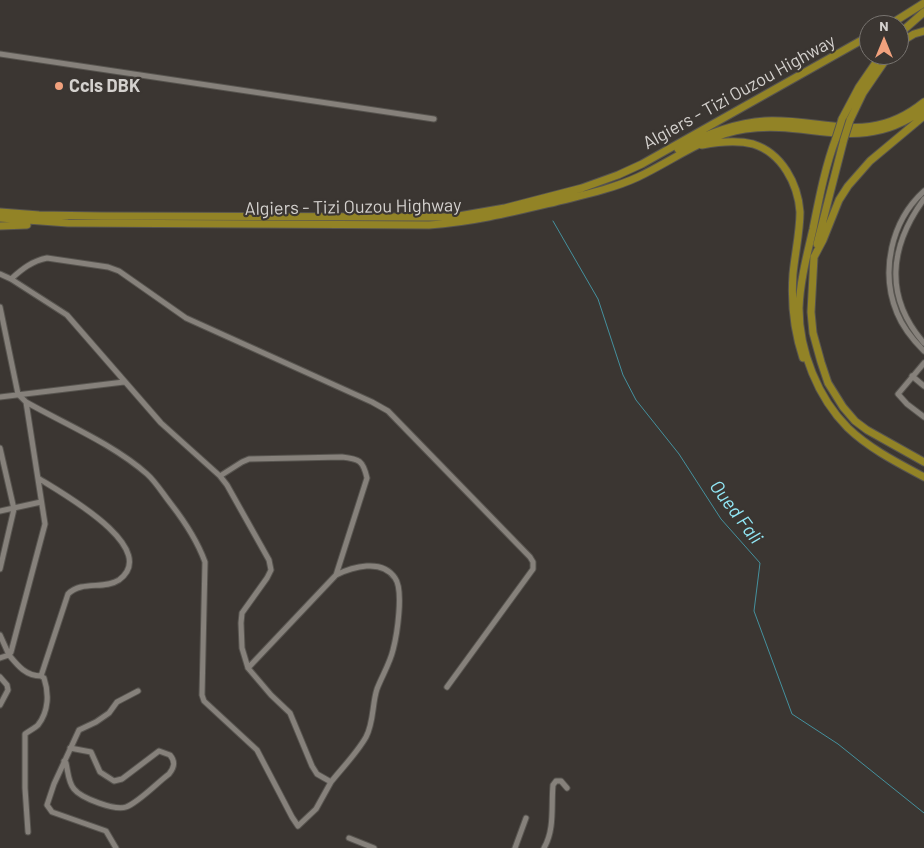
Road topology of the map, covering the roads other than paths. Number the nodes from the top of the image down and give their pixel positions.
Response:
1 (924, 4) edge
2 (924, 12) edge
3 (906, 15) edge
4 (909, 25) edge
5 (924, 31) edge
6 (909, 37) edge
7 (859, 42) edge
8 (0, 54) edge
9 (874, 65) edge
10 (883, 65) edge
11 (924, 102) edge
12 (924, 110) edge
13 (924, 116) edge
14 (434, 119) dead end
15 (846, 119) junction
16 (694, 147) junction
17 (600, 182) junction
18 (924, 191) edge
19 (924, 199) edge
20 (0, 212) edge
21 (0, 218) edge
22 (48, 221) junction
23 (0, 226) edge
24 (814, 257) junction
25 (0, 274) edge
26 (11, 279) junction
27 (0, 307) edge
28 (0, 313) edge
29 (924, 343) edge
30 (924, 351) edge
31 (924, 363) edge
32 (912, 376) junction
33 (816, 381) junction
34 (124, 382) junction
35 (924, 386) edge
36 (18, 394) junction
37 (0, 397) edge
38 (26, 402) junction
39 (924, 417) edge
40 (0, 448) edge
41 (924, 462) edge
42 (220, 476) junction
43 (924, 477) edge
44 (38, 478) junction
45 (41, 502) junction
46 (14, 509) junction
47 (0, 511) edge
48 (0, 569) edge
49 (336, 575) junction
50 (0, 635) edge
51 (9, 654) junction
52 (0, 658) edge
53 (248, 668) junction
54 (41, 676) junction
55 (0, 677) edge
56 (447, 687) dead end
57 (138, 692) dead end
58 (0, 705) edge
59 (70, 748) junction
60 (64, 761) junction
61 (331, 782) junction
62 (567, 788) dead end
63 (526, 818) dead end
64 (28, 832) dead end
65 (349, 838) dead end
66 (116, 848) edge
67 (374, 848) edge
68 (514, 848) edge
69 (544, 848) edge

1 - 3 highway
2 - 4 highway
5 - 6 highway
7 - 17 highway, Algiers - Tizi Ouzou Highway
8 - 14 street
9 - 15 highway
10 - 15 highway
11 - 17 highway
12 - 16 highway, Algiers - Tizi Ouzou Highway
13 - 24 highway
15 - 24 highway, bridge
15 - 33 highway, bridge
16 - 22 highway, Algiers - Tizi Ouzou Highway
16 - 33 highway
17 - 20 highway, Algiers - Tizi Ouzou Highway
18 - 30 street
19 - 29 street
21 - 22 highway, Algiers - Tizi Ouzou Highway
22 - 23 highway
24 - 41 highway
25 - 26 street
26 - 34 street
26 - 56 street
27 - 28 street
28 - 36 street
31 - 32 street
32 - 35 street
32 - 39 street
33 - 43 highway
34 - 36 street
34 - 42 street
36 - 37 street
36 - 38 street
38 - 44 street
38 - 61 street
40 - 46 street
42 - 49 street
42 - 53 street
44 - 45 street
44 - 54 street
45 - 46 street
45 - 51 street
46 - 47 street
46 - 48 street
49 - 53 street
49 - 61 street
50 - 51 street
51 - 52 street
51 - 54 street
53 - 61 street
54 - 64 street
55 - 58 street
57 - 59 street
59 - 60 street
59 - 60 street
60 - 66 street
62 - 69 street
63 - 68 street
65 - 67 street

